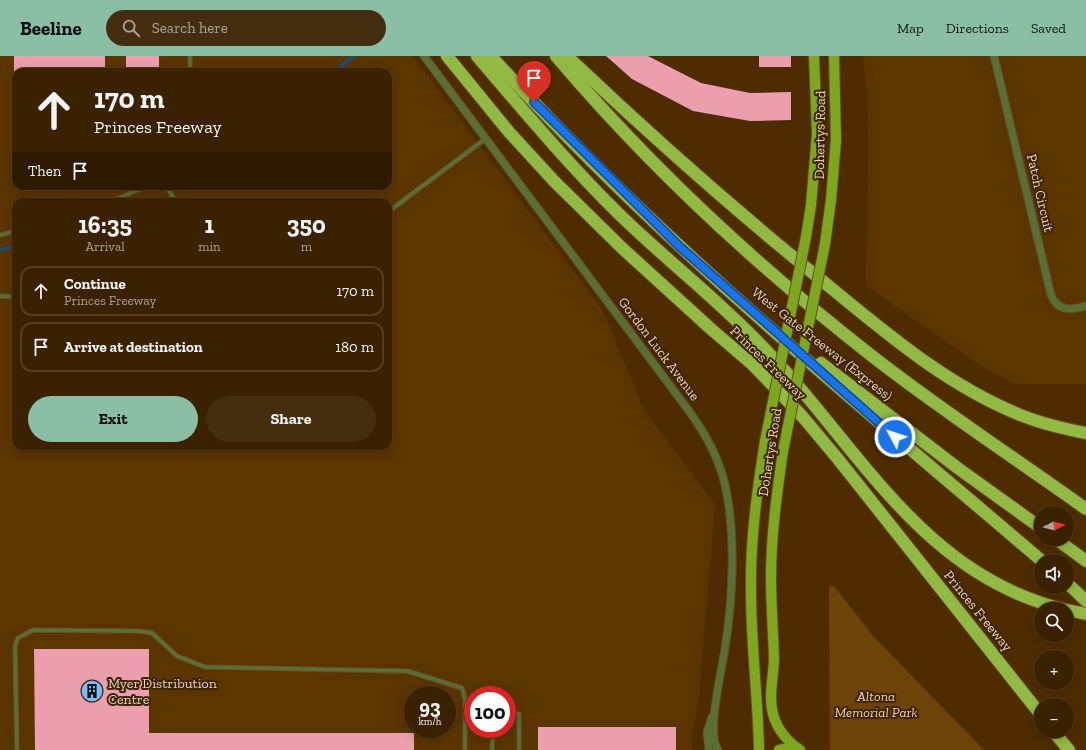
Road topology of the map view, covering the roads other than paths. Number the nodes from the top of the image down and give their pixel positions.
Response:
1 (190, 56) edge
2 (424, 56) edge
3 (447, 56) edge
4 (477, 56) edge
5 (491, 56) edge
6 (556, 56) edge
7 (567, 56) edge
8 (814, 56) edge
9 (834, 56) edge
10 (994, 56) edge
11 (190, 68) edge
12 (485, 140) junction
13 (138, 190) edge
14 (119, 198) edge
15 (392, 209) edge
16 (12, 232) edge
17 (0, 235) edge
18 (720, 284) junction
19 (0, 296) edge
20 (12, 298) edge
21 (1086, 306) edge
22 (1086, 433) edge
23 (1086, 509) edge
24 (1034, 523) edge
25 (1066, 546) edge
26 (1034, 554) edge
27 (1086, 561) edge
28 (1074, 590) edge
29 (1086, 601) edge
30 (1041, 602) edge
31 (1074, 611) edge
32 (1086, 614) edge
33 (464, 695) edge
34 (1034, 706) edge
35 (715, 709) junction
36 (516, 713) edge
37 (465, 738) edge
38 (493, 738) edge
39 (1059, 738) edge
40 (17, 750) edge
41 (465, 750) edge
42 (492, 750) edge
43 (519, 750) edge
44 (709, 750) edge
45 (718, 750) edge
46 (760, 750) edge
47 (779, 750) edge
48 (800, 750) edge
49 (1069, 750) edge

1 - 11 lane
2 - 12 street, Gordon Luck Avenue
3 - 34 highway, Princes Freeway
4 - 30 highway
5 - 18 highway
6 - 23 highway
7 - 22 highway
8 - 46 main road, Dohertys Road, bridge
9 - 48 main road, Dohertys Road, bridge
10 - 21 street, Patch Circuit
12 - 15 lane
12 - 35 street, Gordon Luck Avenue
13 - 14 lane
16 - 17 lane
18 - 24 highway, West Gate Freeway (Express)
18 - 26 highway
19 - 20 lane
25 - 27 highway
28 - 29 highway
31 - 32 highway
33 - 40 lane
35 - 44 street, Gordon Luck Avenue
35 - 45 street, Gordon Luck Avenue
36 - 43 lane
37 - 41 lane
38 - 42 lane
39 - 49 highway
47 - 48 main road

